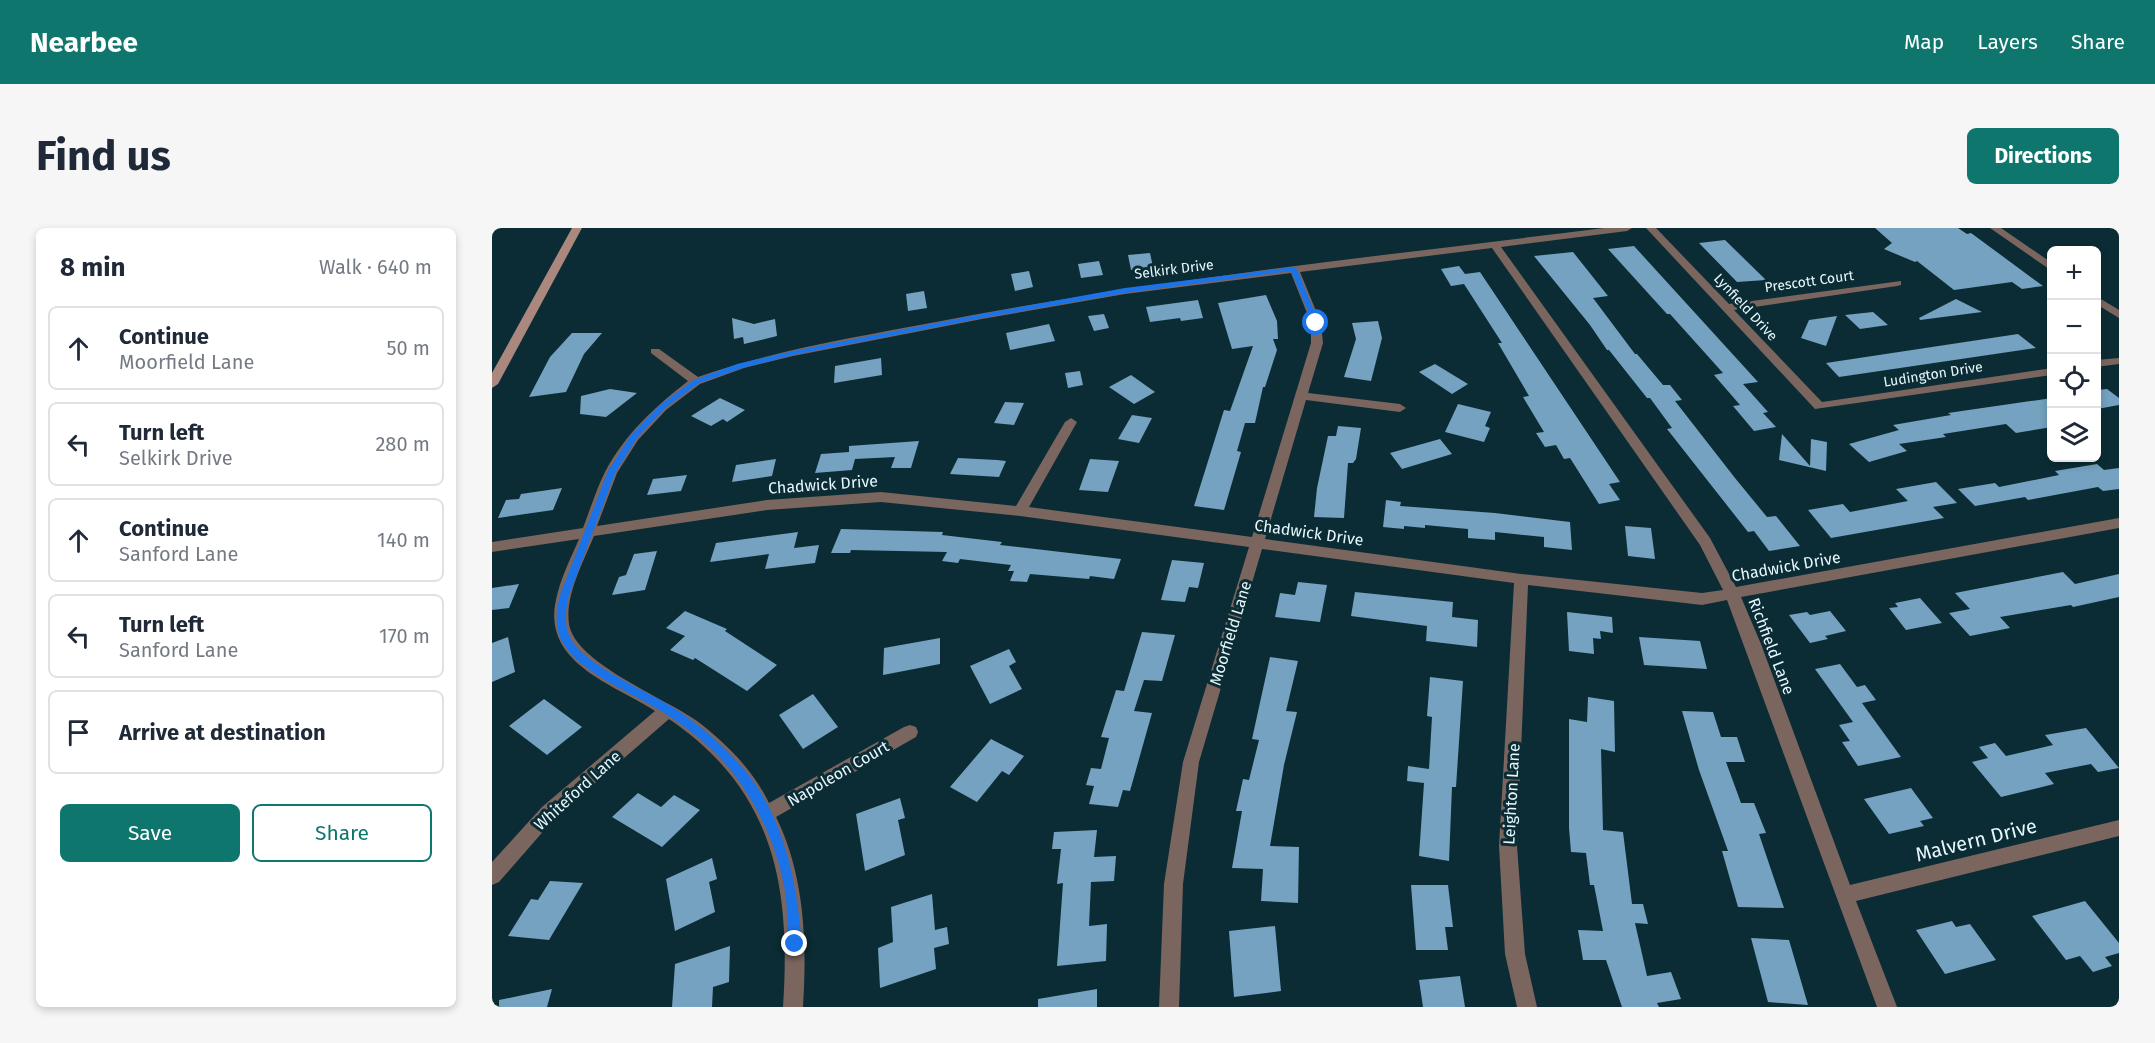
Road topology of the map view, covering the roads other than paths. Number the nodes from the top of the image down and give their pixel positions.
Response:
1 (577, 228) edge
2 (1627, 228) edge
3 (1651, 228) edge
4 (1995, 228) edge
5 (1494, 244) junction
6 (2047, 264) edge
7 (1294, 269) junction
8 (1897, 283) dead end
9 (2098, 300) edge
10 (1726, 308) junction
11 (2119, 315) edge
12 (654, 351) dead end
13 (2119, 361) edge
14 (2101, 363) edge
15 (2047, 372) edge
16 (696, 381) junction
17 (492, 384) edge
18 (1301, 396) junction
19 (1819, 406) joint
20 (1400, 408) dead end
21 (1071, 422) dead end
22 (1020, 511) junction
23 (2119, 523) edge
24 (588, 532) junction
25 (1257, 543) junction
26 (492, 547) edge
27 (1521, 579) junction
28 (1734, 594) junction
29 (668, 710) junction
30 (910, 732) dead end
31 (766, 814) junction
32 (2119, 828) edge
33 (492, 876) edge
34 (1844, 895) junction
35 (793, 1007) edge
36 (1169, 1007) edge
37 (1527, 1007) edge
38 (1887, 1007) edge

1 - 17 main road
2 - 5 street, Selkirk Drive
3 - 10 street, Lynfield Drive
4 - 6 street
5 - 7 street, Selkirk Drive
5 - 28 street, Richfield Lane
7 - 16 street, Selkirk Drive
7 - 18 street, Moorfield Lane
8 - 10 street, Prescott Court
9 - 11 street
10 - 19 street, Lynfield Drive
12 - 16 street
13 - 14 street
15 - 19 street, Ludington Drive
16 - 24 street, Selkirk Drive
18 - 20 street
18 - 25 street, Moorfield Lane
21 - 22 street
22 - 24 street, Chadwick Drive
22 - 25 street, Chadwick Drive
23 - 28 street, Chadwick Drive
24 - 26 street, Chadwick Drive
24 - 29 street, Selkirk Drive
25 - 27 street, Chadwick Drive
25 - 36 street, Moorfield Lane
27 - 28 street, Chadwick Drive
27 - 37 street, Leighton Lane
28 - 34 street, Richfield Lane
29 - 31 street, Selkirk Drive
29 - 33 street, Whiteford Lane
30 - 31 street, Napoleon Court
31 - 35 street, Selkirk Drive
32 - 34 street, Malvern Drive
34 - 38 street, Richfield Lane

